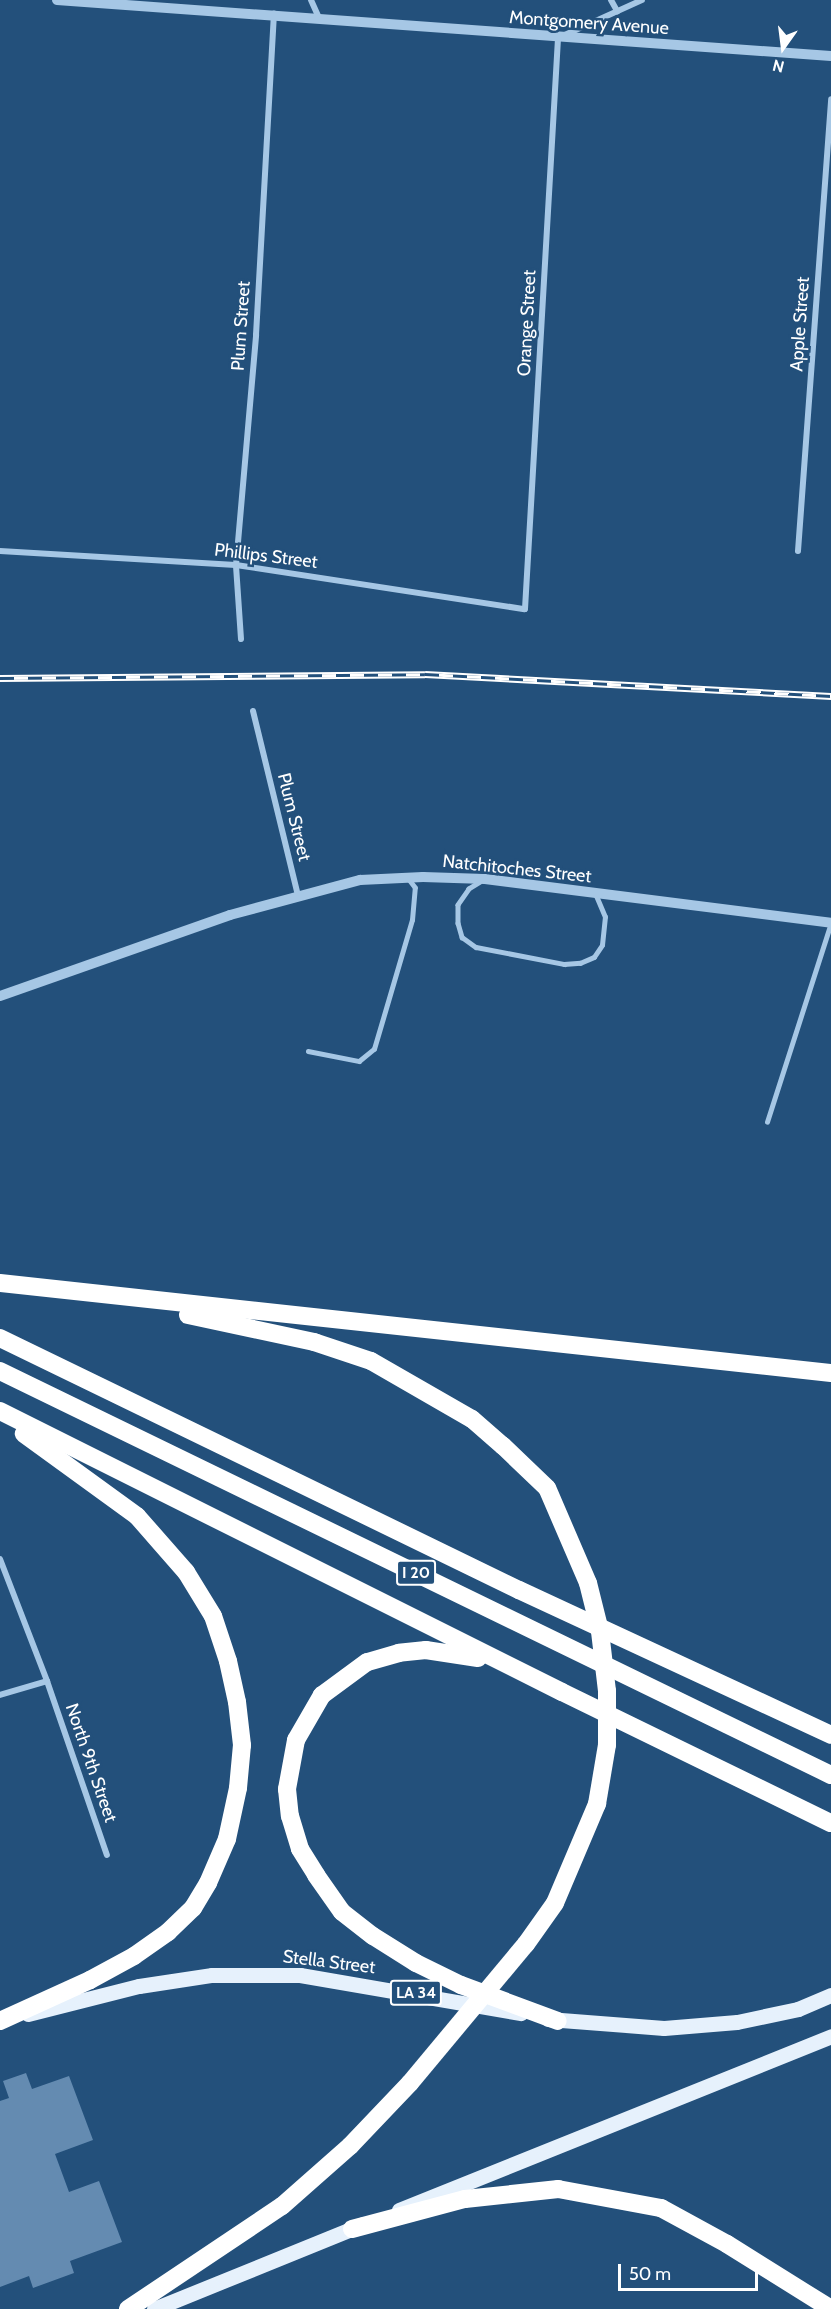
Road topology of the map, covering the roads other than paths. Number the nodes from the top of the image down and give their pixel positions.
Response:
1 (57, 0) edge
2 (311, 0) edge
3 (611, 0) edge
4 (642, 0) edge
5 (617, 11) junction
6 (274, 14) junction
7 (319, 18) junction
8 (558, 38) junction
9 (831, 56) edge
10 (831, 99) edge
11 (0, 551) edge
12 (798, 551) dead end
13 (236, 565) junction
14 (525, 609) joint
15 (241, 639) dead end
16 (253, 711) dead end
17 (407, 878) junction
18 (485, 879) junction
19 (594, 893) junction
20 (298, 895) junction
21 (831, 923) edge
22 (0, 996) edge
23 (308, 1051) dead end
24 (767, 1122) dead end
25 (0, 1283) edge
26 (0, 1338) edge
27 (0, 1371) edge
28 (831, 1373) edge
29 (0, 1411) edge
30 (0, 1418) edge
31 (0, 1559) edge
32 (47, 1681) junction
33 (562, 1692) junction
34 (0, 1695) edge
35 (831, 1735) edge
36 (831, 1775) edge
37 (831, 1823) edge
38 (107, 1855) dead end
39 (831, 1995) edge
40 (558, 2020) junction
41 (0, 2021) edge
42 (831, 2036) edge
43 (352, 2229) junction
44 (128, 2309) edge
45 (154, 2309) edge
46 (831, 2309) edge

1 - 6 street, Montgomery Avenue
2 - 7 street
3 - 5 street
4 - 5 street
5 - 8 street
6 - 7 street, Montgomery Avenue
6 - 13 street, Plum Street
7 - 8 street, Montgomery Avenue
8 - 9 street, Montgomery Avenue
8 - 14 street, Orange Street
10 - 12 street, Apple Street
11 - 13 street, Phillips Street
13 - 14 street, Phillips Street
13 - 15 street, Plum Street
16 - 20 street, Plum Street
17 - 18 street, Natchitoches Street
17 - 20 street, Natchitoches Street
17 - 23 lane
18 - 19 street, Natchitoches Street
18 - 19 lane
19 - 21 street, Natchitoches Street
20 - 22 street, Natchitoches Street
21 - 24 lane
25 - 28 highway
25 - 44 highway, bridge
26 - 35 highway, I 20
27 - 36 highway, I 20
29 - 33 highway
30 - 41 highway
31 - 32 street, North 9th Street
32 - 34 street
32 - 38 street, North 9th Street
33 - 37 highway
33 - 40 highway
39 - 40 main road, Stella Street / LA 34
40 - 41 main road, Stella Street / LA 34
42 - 43 main road
43 - 45 main road
43 - 46 highway

